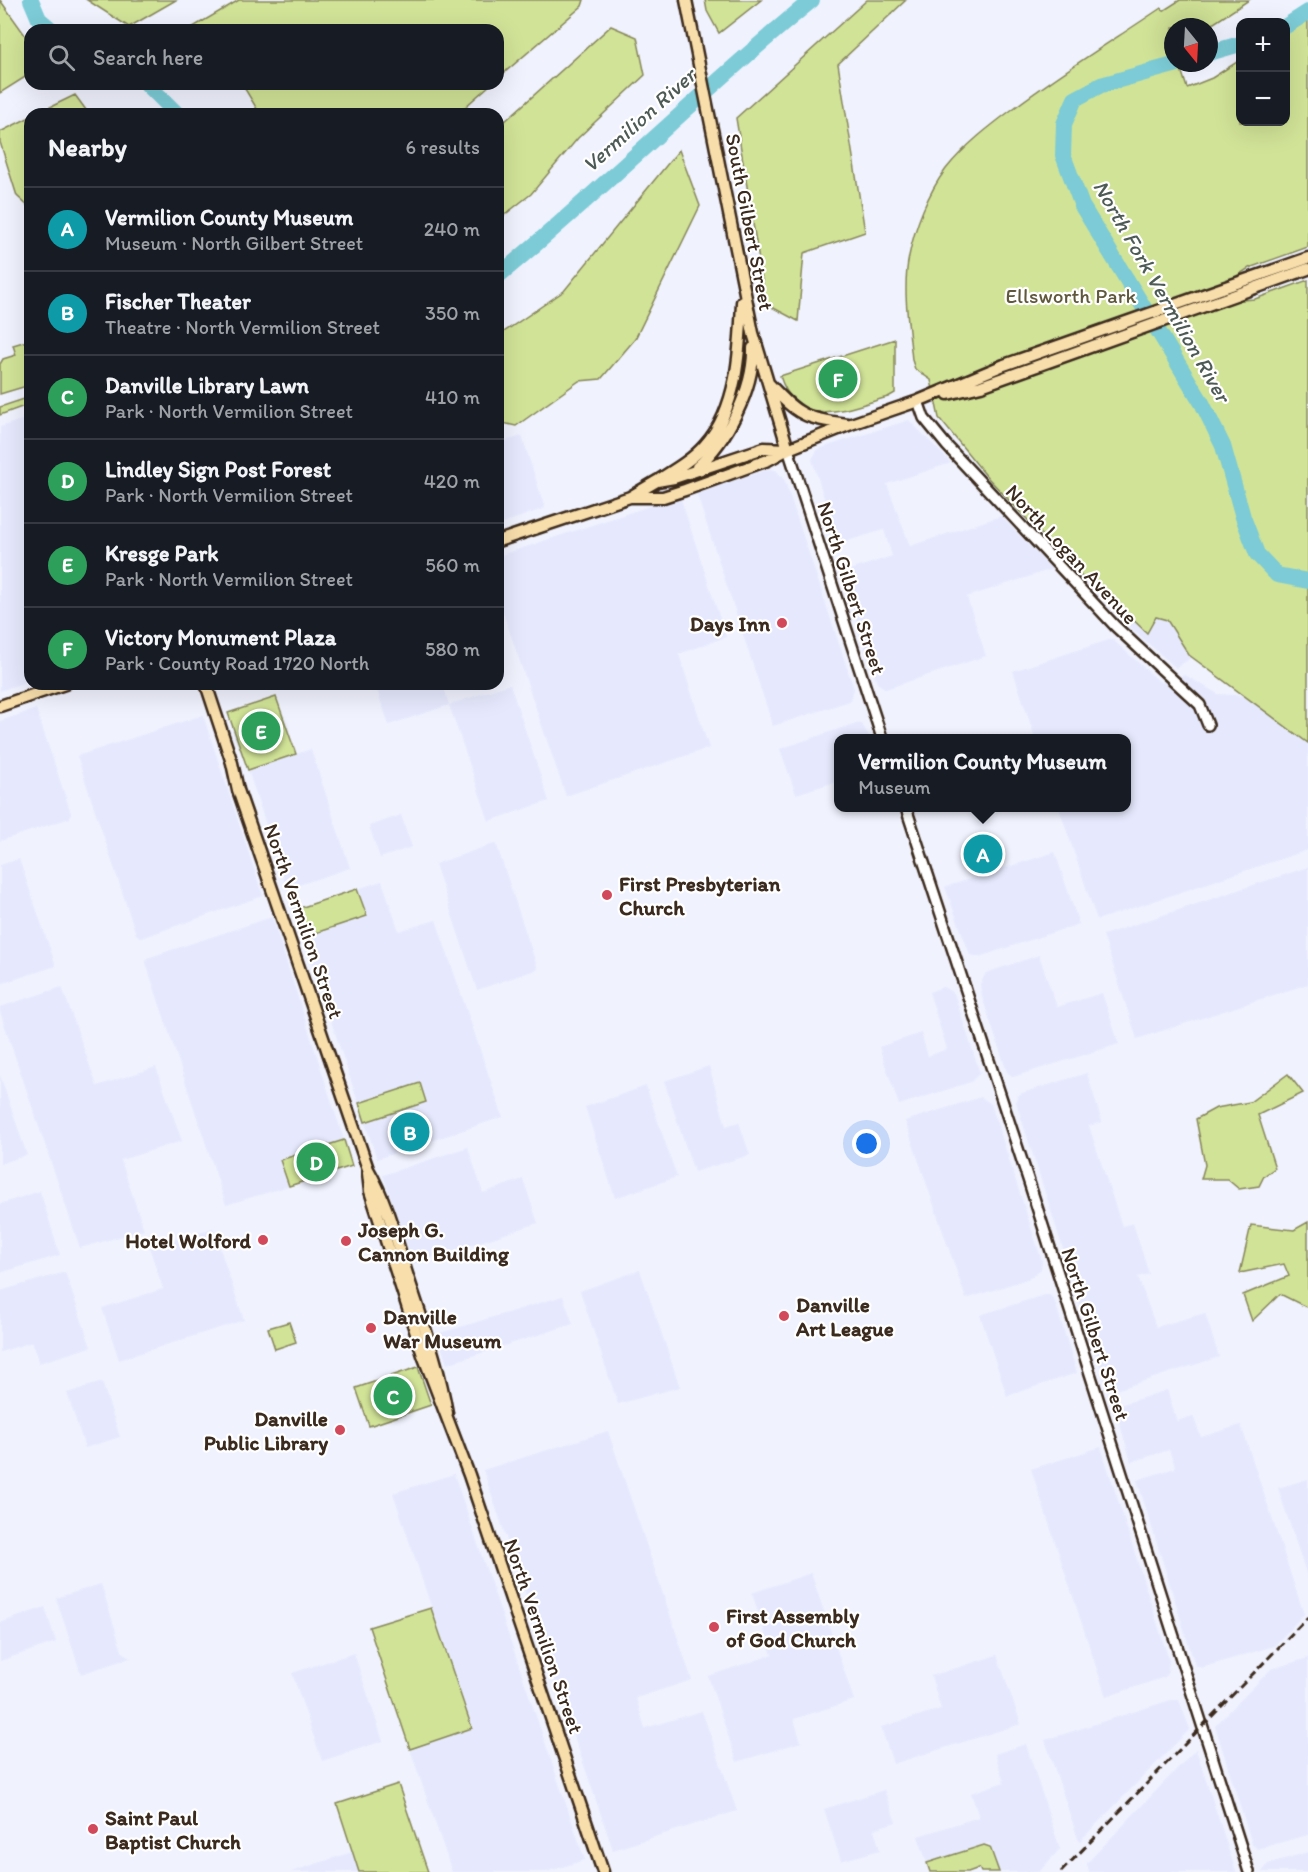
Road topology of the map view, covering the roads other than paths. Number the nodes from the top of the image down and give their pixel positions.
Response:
1 (686, 0) edge
2 (1308, 258) edge
3 (1308, 269) edge
4 (742, 286) junction
5 (1239, 288) junction
6 (753, 333) junction
7 (766, 380) junction
8 (918, 401) junction
9 (851, 424) junction
10 (788, 449) junction
11 (689, 473) junction
12 (657, 481) junction
13 (630, 497) junction
14 (504, 539) edge
15 (47, 690) edge
16 (208, 690) edge
17 (0, 706) edge
18 (1208, 725) dead end
19 (881, 734) edge
20 (908, 812) edge
21 (603, 1872) edge
22 (1249, 1872) edge

1 - 4 main road, South Gilbert Street
2 - 5 main road
3 - 5 main road
4 - 6 main road, South Gilbert Street
4 - 12 main road
5 - 8 main road
5 - 8 main road
6 - 7 main road, South Gilbert Street
6 - 11 main road
7 - 9 main road
7 - 10 main road, South Gilbert Street
8 - 9 main road
8 - 18 main road, North Logan Avenue
9 - 10 main road
10 - 11 main road
10 - 13 main road
10 - 19 main road, North Gilbert Street
11 - 12 main road
11 - 13 main road
12 - 13 main road
13 - 14 main road
15 - 17 main road
16 - 21 main road, North Vermilion Street
20 - 22 main road, North Gilbert Street

